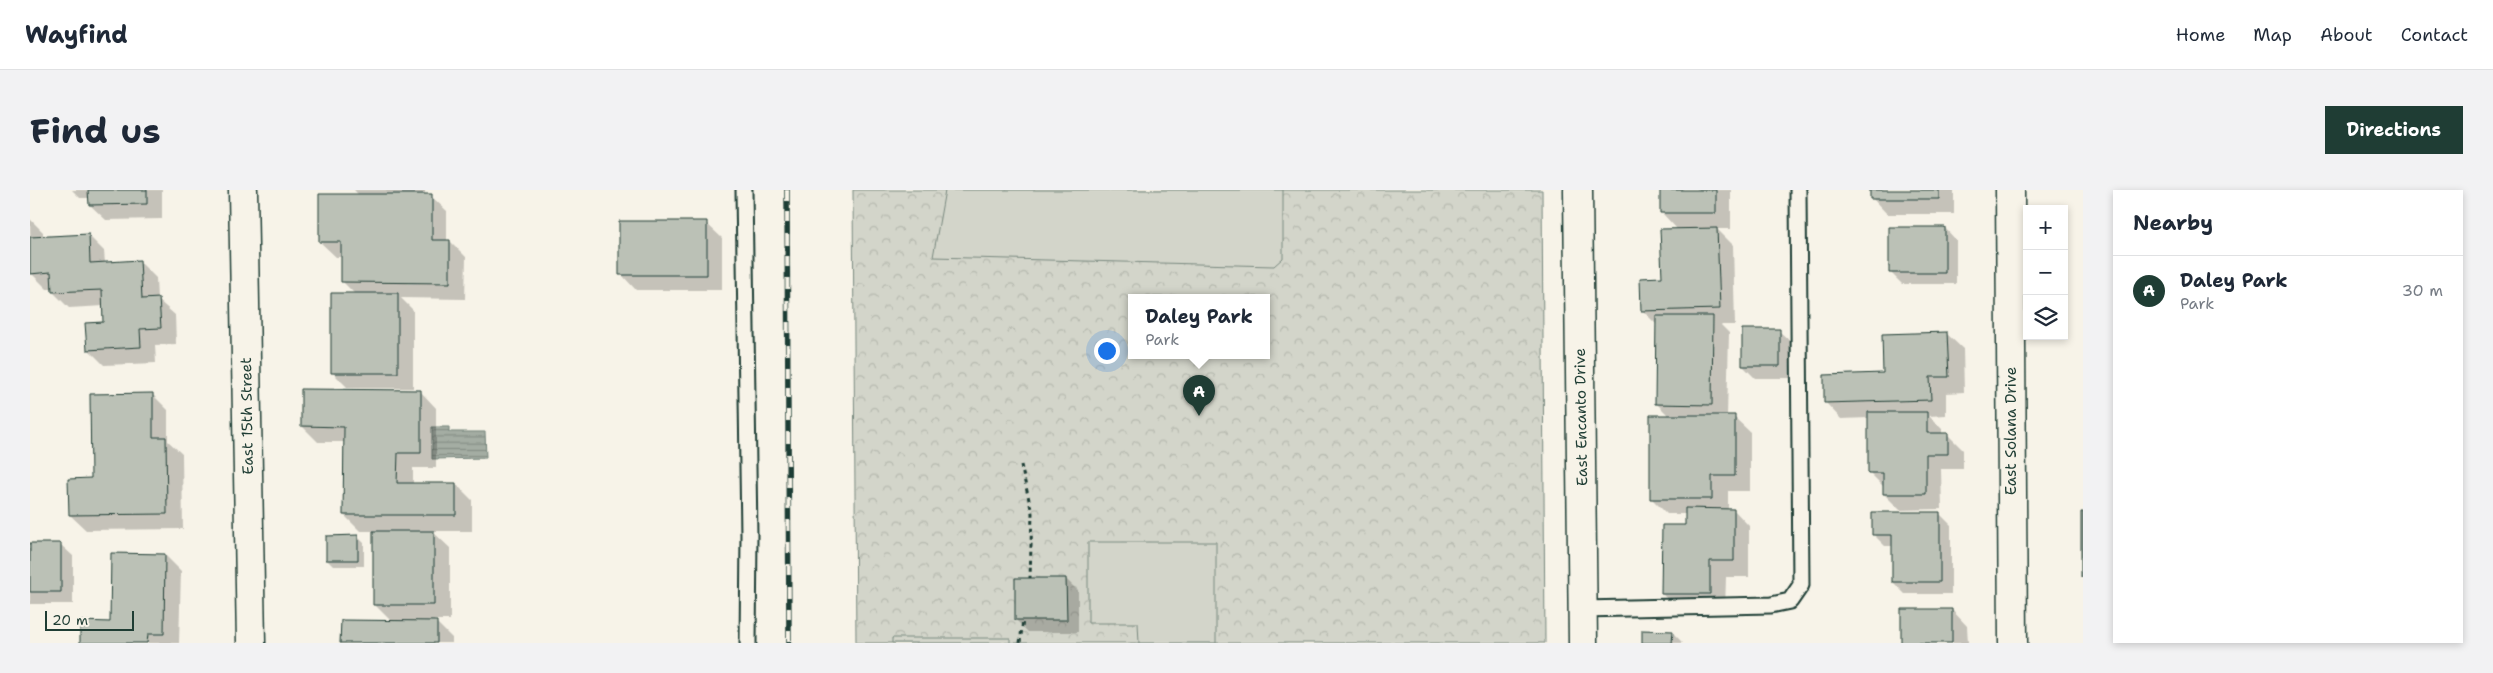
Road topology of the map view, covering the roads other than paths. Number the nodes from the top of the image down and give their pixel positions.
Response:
1 (243, 190) edge
2 (744, 190) edge
3 (1578, 190) edge
4 (1798, 190) edge
5 (2010, 190) edge
6 (1582, 609) junction
7 (251, 643) edge
8 (748, 643) edge
9 (1583, 643) edge
10 (2013, 643) edge

1 - 7 street, East 15th Street
2 - 8 lane
3 - 6 street, East Encanto Drive
4 - 6 lane
5 - 10 street, East Solana Drive
6 - 9 street, East Encanto Drive

